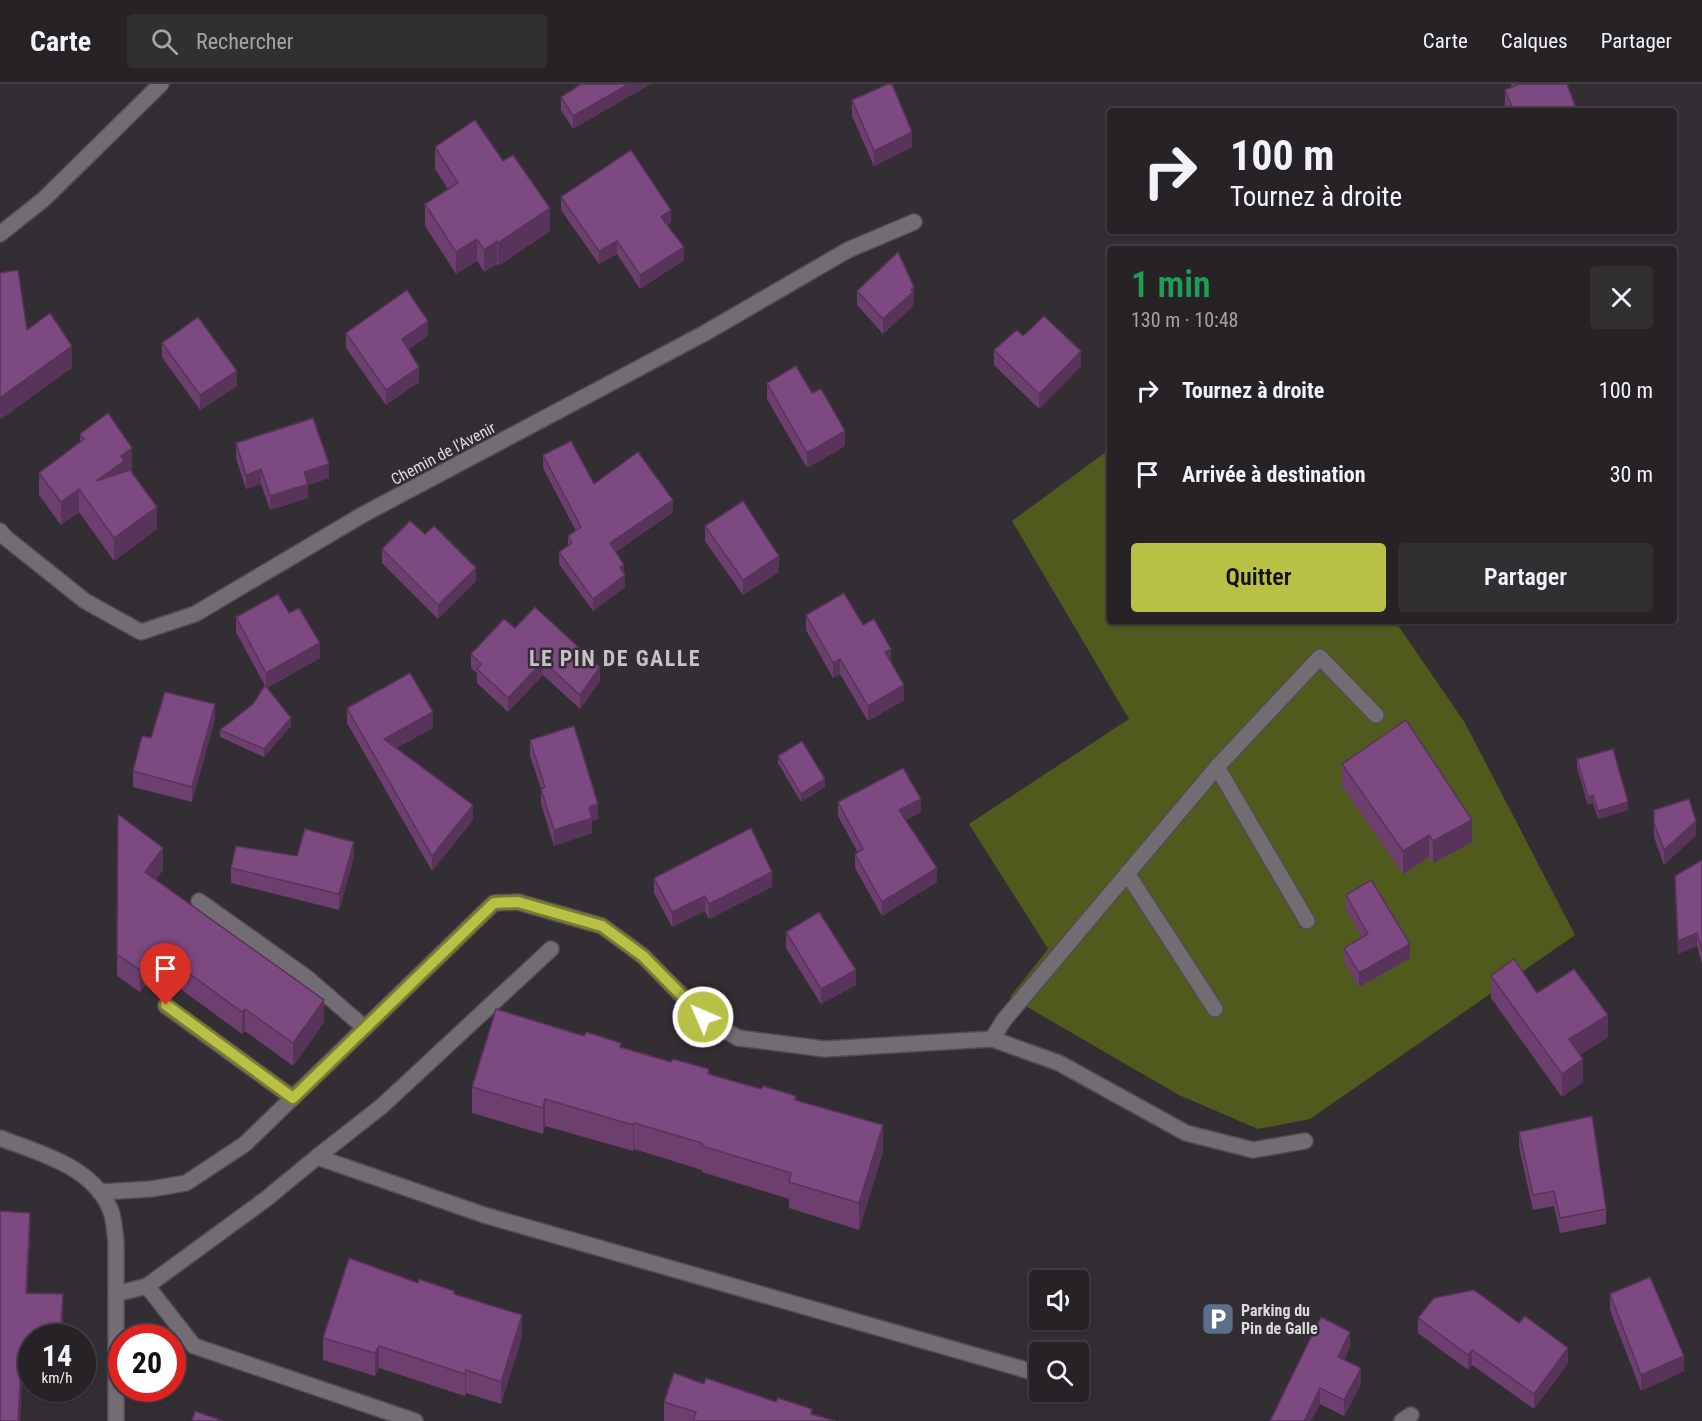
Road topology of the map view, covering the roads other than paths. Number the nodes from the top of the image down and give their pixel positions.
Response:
1 (160, 84) edge
2 (914, 222) dead end
3 (0, 234) edge
4 (0, 531) edge
5 (1376, 715) dead end
6 (1217, 767) junction
7 (1127, 873) junction
8 (199, 901) dead end
9 (1307, 921) dead end
10 (551, 950) dead end
11 (166, 1005) dead end
12 (1215, 1009) dead end
13 (364, 1028) junction
14 (992, 1039) junction
15 (293, 1098) junction
16 (0, 1138) edge
17 (1305, 1142) dead end
18 (317, 1157) junction
19 (100, 1192) junction
20 (147, 1286) junction
21 (116, 1294) junction
22 (1029, 1371) edge
23 (116, 1421) edge
24 (415, 1421) edge

1 - 3 street
2 - 4 street, Chemin de l'Avenir
5 - 6 street
6 - 7 street
6 - 9 street
7 - 12 street
7 - 14 street
8 - 13 street
10 - 18 street
11 - 15 street
13 - 14 street
13 - 15 street
14 - 17 street
15 - 19 street
16 - 19 street
18 - 20 street
18 - 22 street
19 - 21 street
20 - 21 street
20 - 24 street
21 - 23 street

